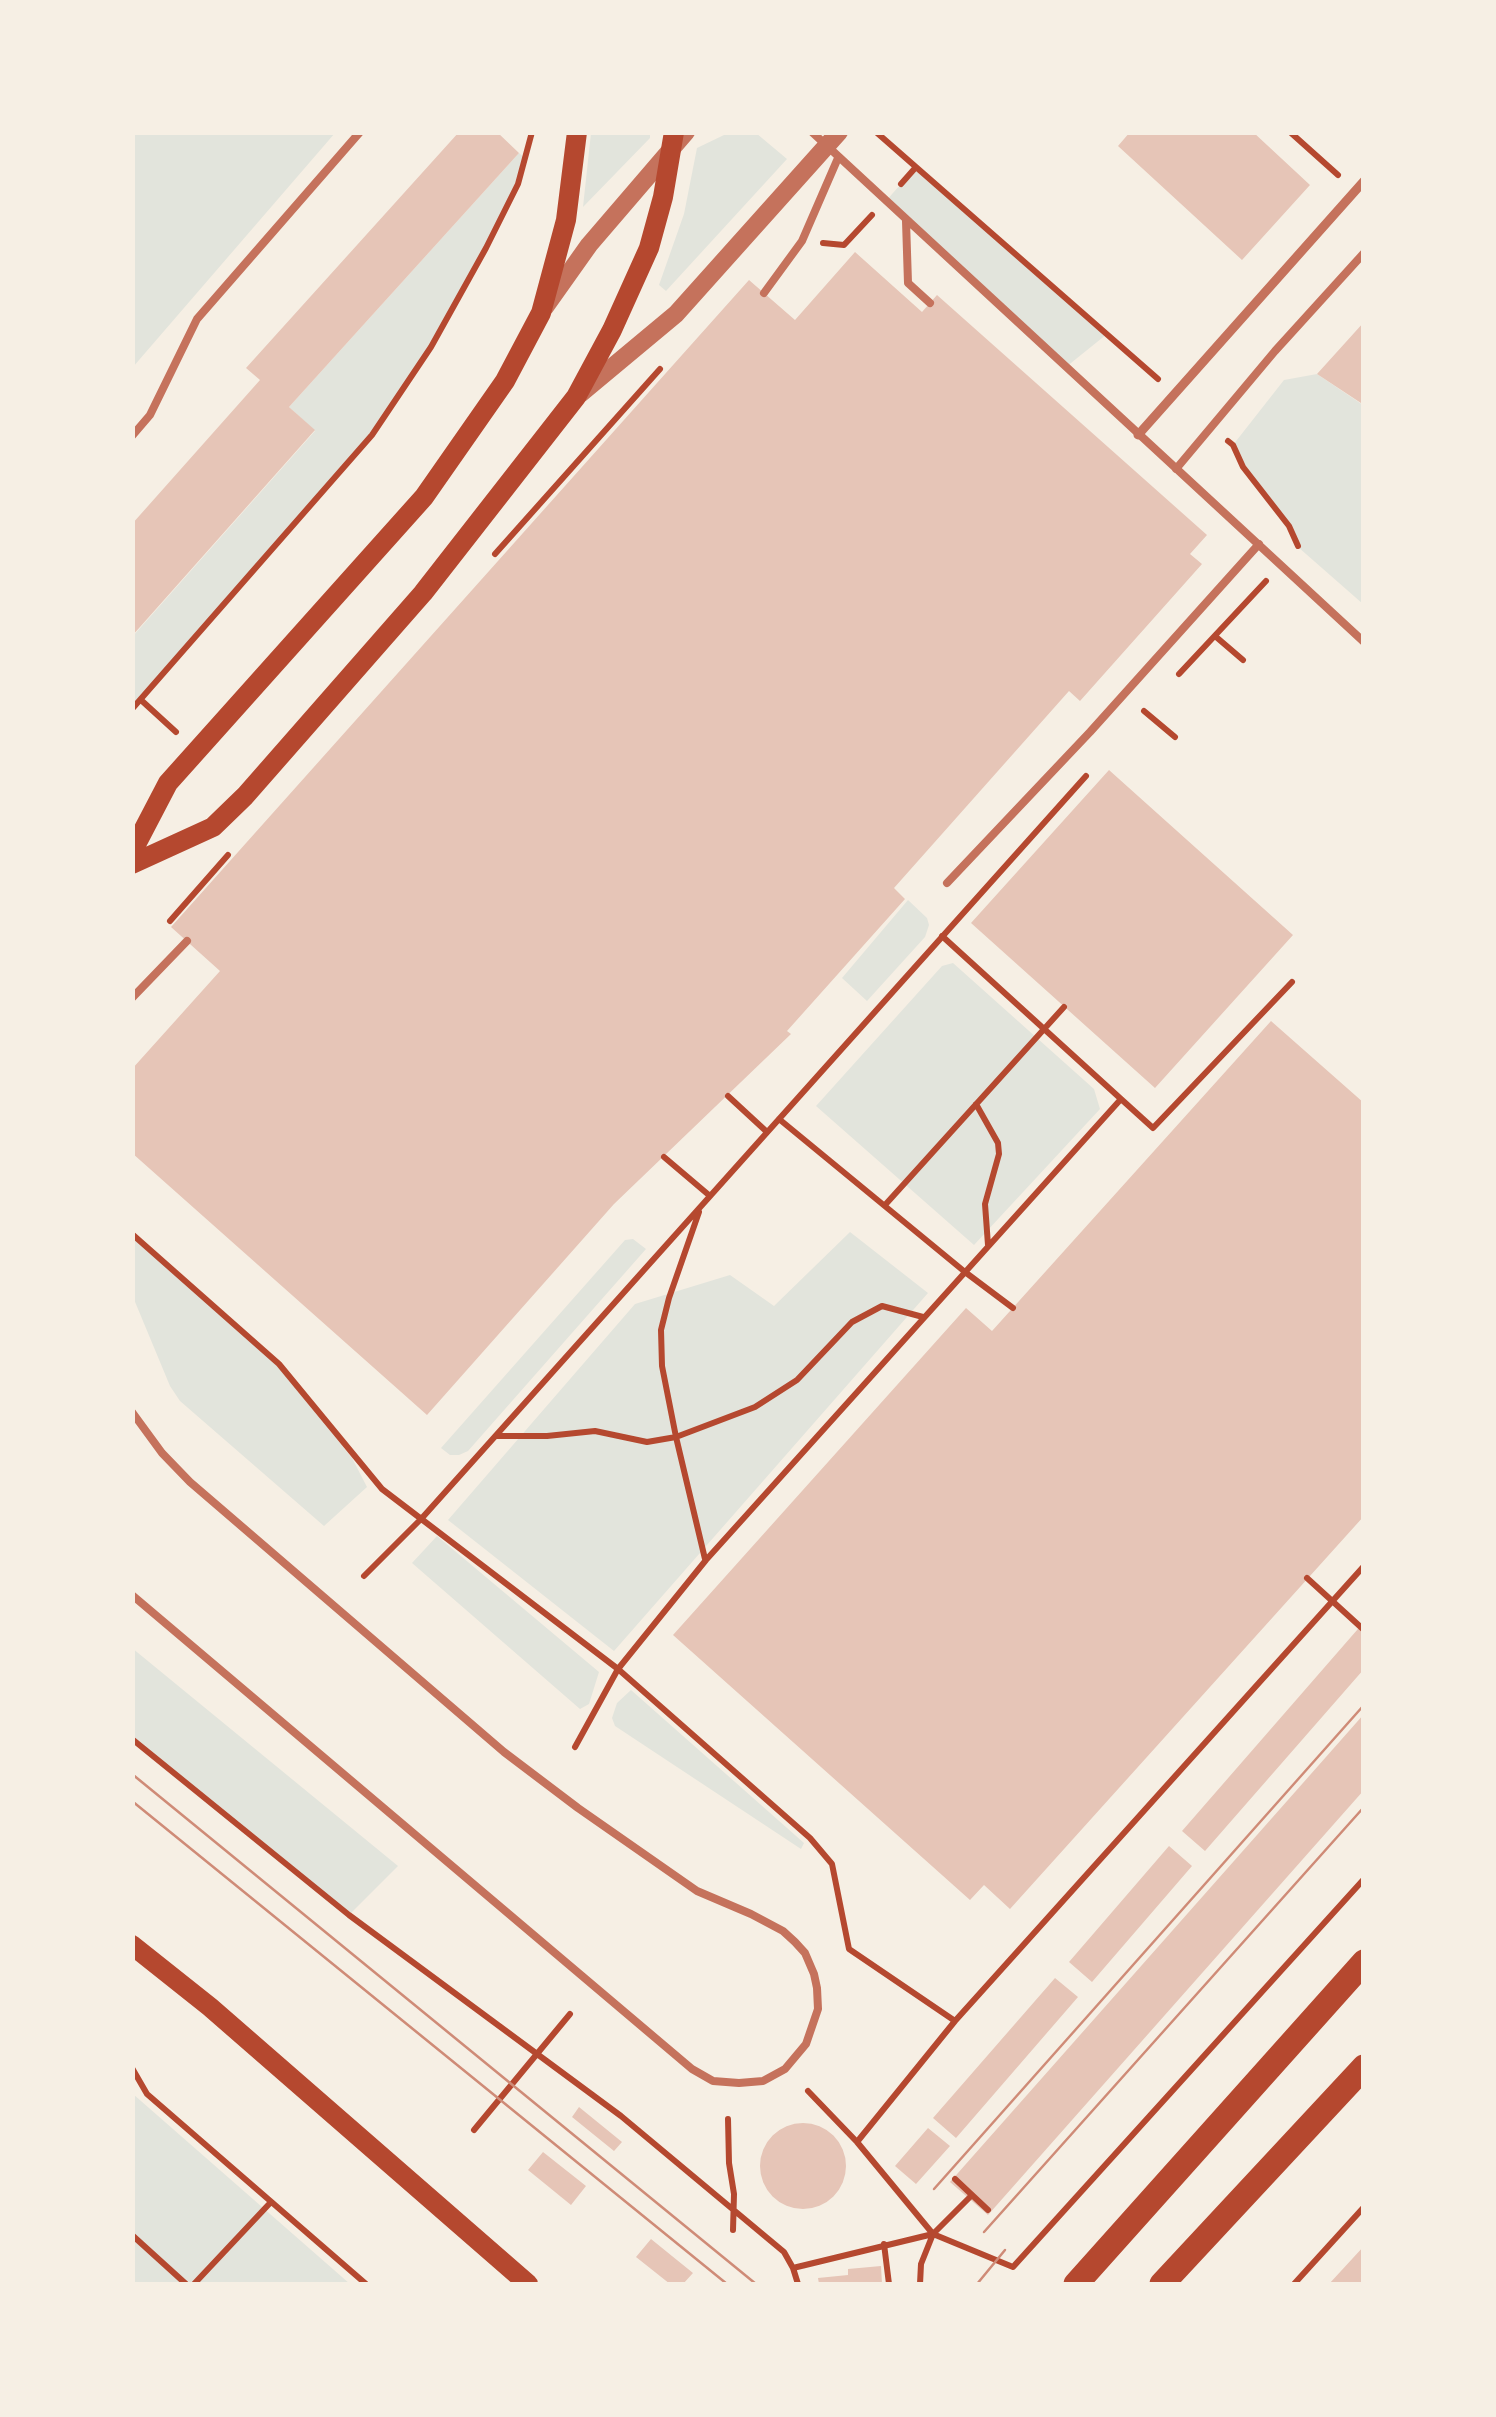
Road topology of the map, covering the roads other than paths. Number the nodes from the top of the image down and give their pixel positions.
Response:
1 (360, 132) edge
2 (577, 132) edge
3 (686, 132) edge
4 (812, 132) edge
5 (839, 132) edge
6 (672, 140) edge
7 (832, 153) junction
8 (1364, 181) edge
9 (906, 221) junction
10 (1364, 252) edge
11 (764, 293) dead end
12 (930, 303) dead end
13 (541, 314) junction
14 (576, 398) junction
15 (1138, 435) junction
16 (132, 436) edge
17 (1176, 469) junction
18 (1259, 544) junction
19 (1364, 642) edge
20 (132, 852) edge
21 (132, 864) edge
22 (947, 883) dead end
23 (187, 942) dead end
24 (132, 998) edge
25 (132, 1412) edge
26 (132, 1595) edge
27 (132, 1945) edge
28 (1364, 1962) edge
29 (1364, 2067) edge
30 (528, 2284) edge
31 (1076, 2284) edge
32 (1162, 2284) edge

1 - 16 lane
2 - 13 main road
3 - 6 street
4 - 7 lane
5 - 7 street
6 - 13 street
6 - 14 main road
7 - 9 lane
7 - 11 lane
7 - 14 street
8 - 15 street
9 - 12 lane
9 - 15 lane
10 - 17 lane
13 - 20 main road
14 - 21 main road
15 - 17 lane
17 - 18 lane
18 - 19 lane
18 - 22 lane
23 - 24 lane
25 - 26 lane
27 - 30 main road
28 - 31 main road
29 - 32 main road

